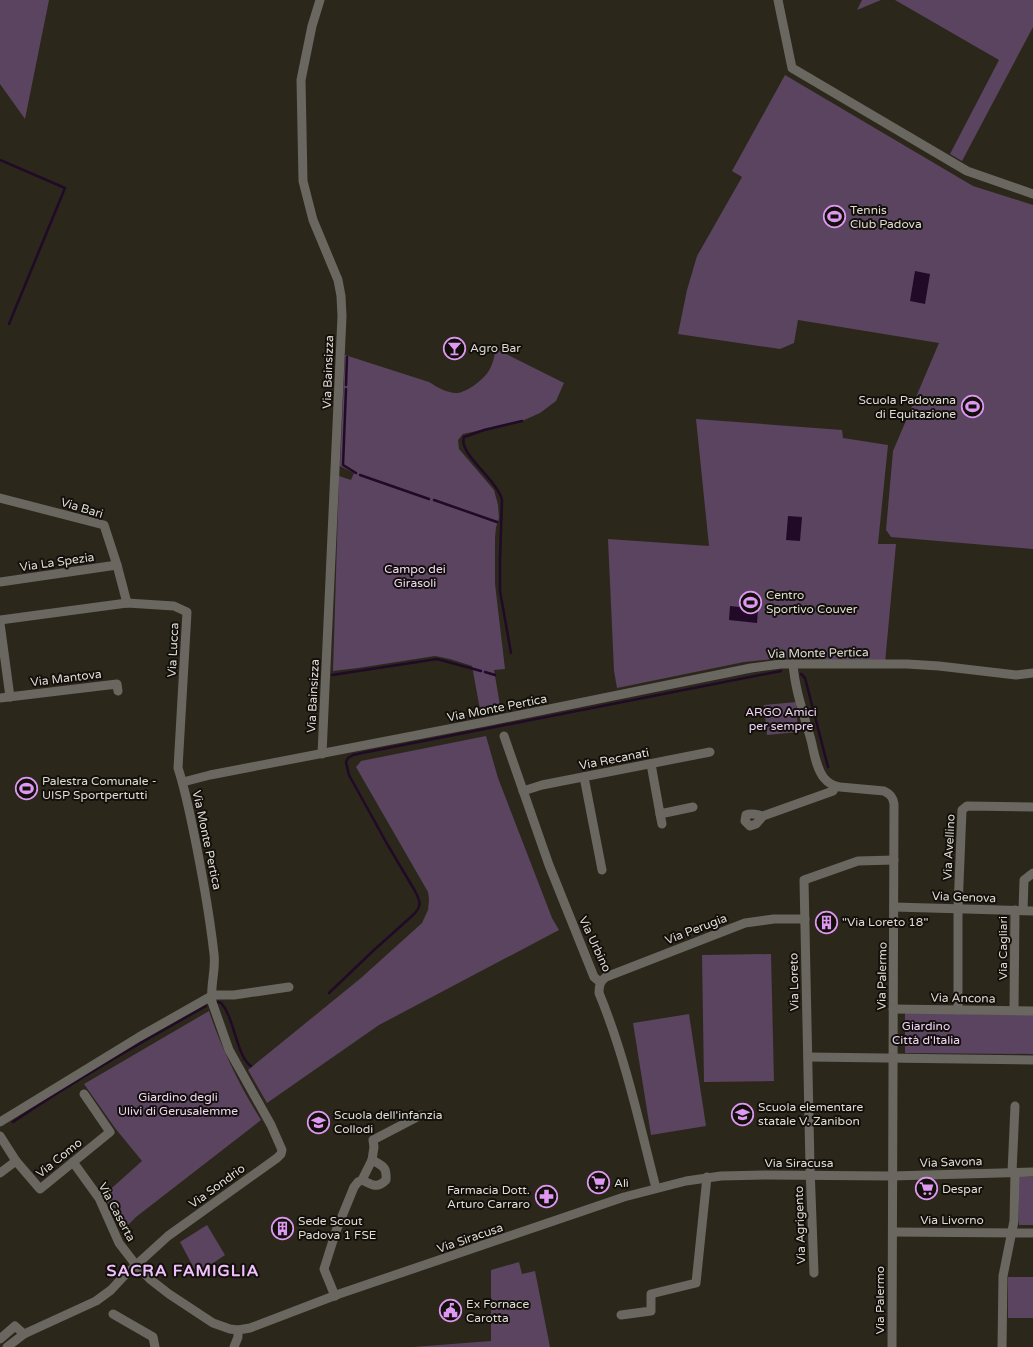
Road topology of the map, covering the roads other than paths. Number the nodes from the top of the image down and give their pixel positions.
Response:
1 (320, 0) edge
2 (778, 0) edge
3 (1033, 194) edge
4 (0, 498) edge
5 (117, 566) junction
6 (0, 582) edge
7 (127, 603) junction
8 (0, 620) edge
9 (0, 624) edge
10 (793, 664) junction
11 (1033, 673) edge
12 (118, 692) dead end
13 (10, 697) junction
14 (0, 698) edge
15 (504, 736) dead end
16 (710, 752) dead end
17 (322, 754) junction
18 (651, 764) junction
19 (584, 777) junction
20 (183, 782) junction
21 (836, 786) junction
22 (523, 791) junction
23 (693, 807) dead end
24 (1033, 807) edge
25 (660, 814) junction
26 (763, 816) dead end
27 (662, 824) dead end
28 (894, 860) junction
29 (602, 870) dead end
30 (1033, 873) edge
31 (894, 907) junction
32 (958, 908) junction
33 (1019, 910) junction
34 (1033, 911) edge
35 (805, 919) junction
36 (600, 982) junction
37 (289, 987) dead end
38 (212, 996) junction
39 (893, 1009) junction
40 (958, 1010) junction
41 (1014, 1010) junction
42 (1033, 1011) edge
43 (808, 1057) junction
44 (893, 1058) junction
45 (1033, 1060) edge
46 (84, 1094) dead end
47 (1015, 1106) dead end
48 (421, 1115) dead end
49 (0, 1122) edge
50 (0, 1136) edge
51 (372, 1160) junction
52 (16, 1161) junction
53 (73, 1162) junction
54 (1013, 1172) junction
55 (1033, 1172) edge
56 (0, 1173) edge
57 (810, 1175) junction
58 (892, 1176) junction
59 (707, 1177) junction
60 (362, 1180) junction
61 (656, 1188) junction
62 (892, 1232) junction
63 (1012, 1232) junction
64 (1033, 1233) edge
65 (136, 1265) junction
66 (814, 1273) dead end
67 (334, 1296) junction
68 (113, 1314) dead end
69 (621, 1315) dead end
70 (241, 1330) junction
71 (24, 1334) junction
72 (0, 1339) edge
73 (7, 1347) edge
74 (155, 1347) edge
75 (234, 1347) edge
76 (892, 1347) edge
77 (1002, 1347) edge

1 - 17 street, Via Bainsizza
2 - 3 street
4 - 5 street, Via Bari
5 - 6 street, Via La Spezia
5 - 7 street, Via Bari
7 - 8 street, Via Lucca
7 - 20 street, Via Lucca
9 - 13 street
10 - 11 street, Via Monte Pertica
10 - 17 street, Via Monte Pertica
10 - 21 street
12 - 13 street, Via Mantova
13 - 14 street, Via Mantova
15 - 22 street, Via Urbino
16 - 18 street, Via Recanati
17 - 20 street, Via Monte Pertica
18 - 19 street, Via Recanati
18 - 25 street
19 - 22 street, Via Recanati
19 - 29 street
20 - 38 street, Via Monte Pertica
21 - 26 street
21 - 28 street, Via Palermo
22 - 36 street, Via Urbino
23 - 25 street
24 - 32 street, Via Avellino
25 - 27 street
28 - 31 street, Via Palermo
28 - 35 street, Via Loreto
30 - 33 street, Via Cagliari
31 - 32 street, Via Genova
31 - 39 street, Via Palermo
32 - 33 street, Via Genova
32 - 40 street, Via Avellino
33 - 34 street, Via Genova
33 - 41 street, Via Cagliari
35 - 36 street, Via Perugia
35 - 43 street, Via Loreto
36 - 61 street, Via Urbino
37 - 38 street
38 - 49 street
38 - 65 street, Via Sondrio
39 - 40 street, Via Ancona
39 - 44 street, Via Palermo
40 - 41 street, Via Ancona
41 - 42 street, Via Ancona
43 - 44 street
43 - 57 street, Via Loreto
44 - 45 street
44 - 58 street, Via Palermo
46 - 53 street, Via Como
47 - 54 street
48 - 51 street
50 - 52 street, Via Como
51 - 60 street
51 - 60 street
52 - 53 street, Via Como
52 - 56 street
53 - 65 street, Via Caserta
54 - 55 street, Via Savona
54 - 58 street, Via Savona
54 - 63 street
57 - 58 street, Via Siracusa
57 - 59 street, Via Siracusa
57 - 66 street, Via Agrigento
58 - 62 street, Via Palermo
59 - 61 street, Via Siracusa
59 - 69 street
60 - 67 street
61 - 67 street, Via Siracusa
62 - 63 street, Via Livorno
62 - 76 street, Via Palermo
63 - 64 street, Via Livorno
63 - 77 street
65 - 70 street, Via Caserta
65 - 71 street, Via Sondrio
67 - 70 street, Via Siracusa
68 - 74 street
70 - 75 street
71 - 72 street
71 - 73 street, Via Sondrio

